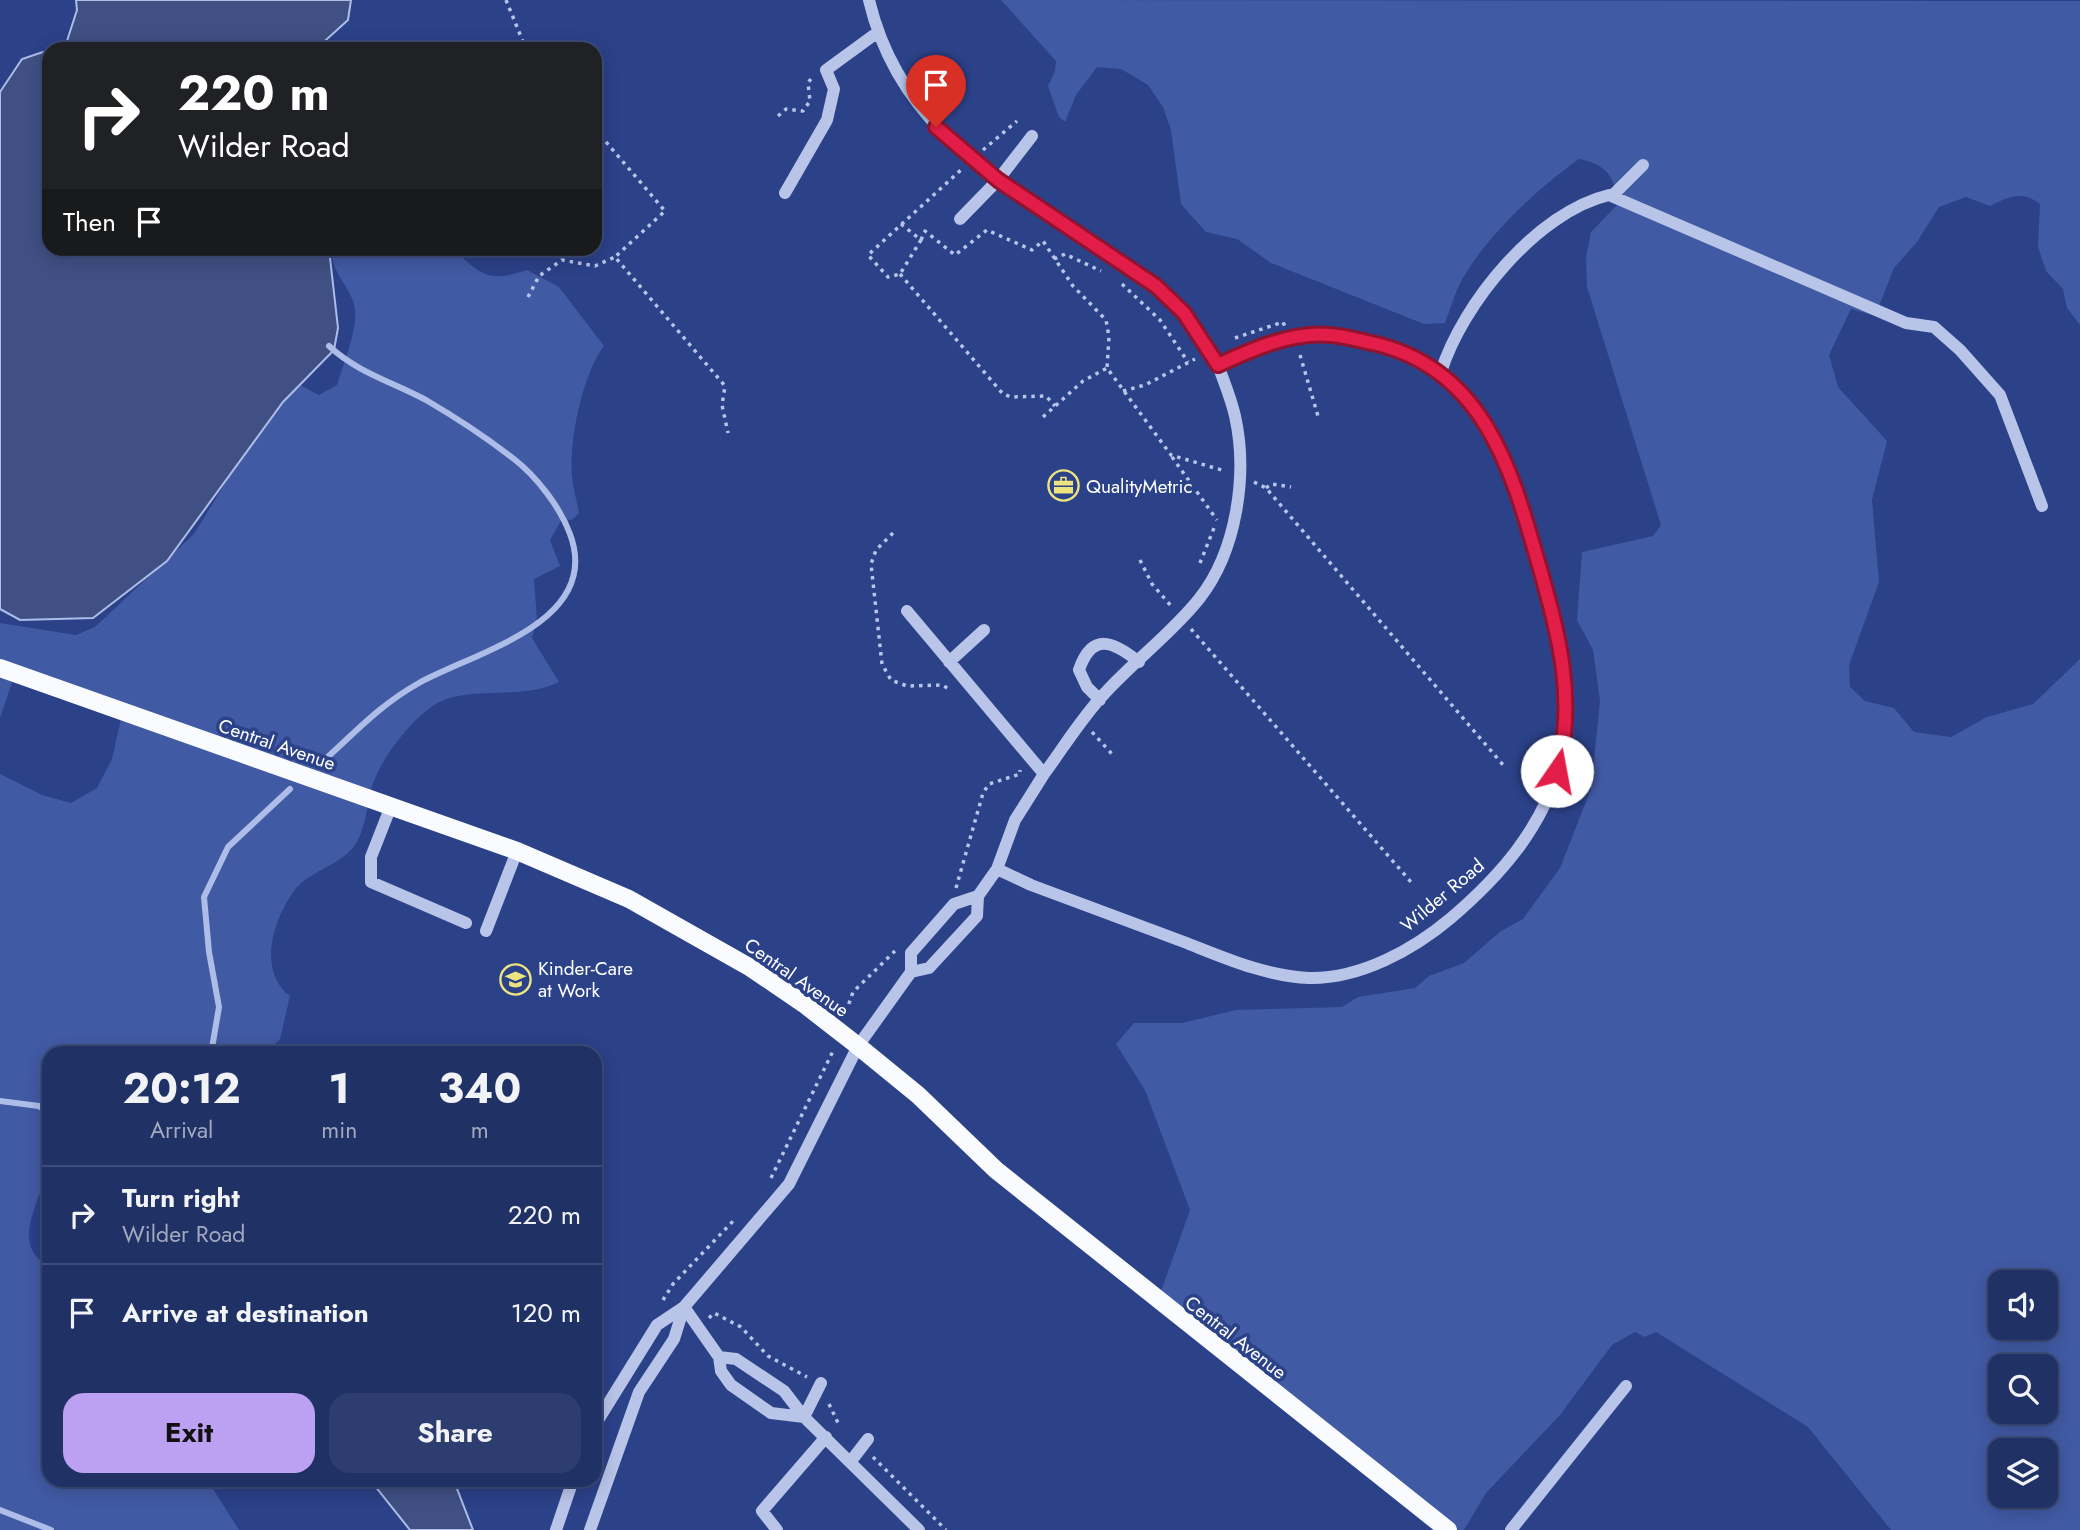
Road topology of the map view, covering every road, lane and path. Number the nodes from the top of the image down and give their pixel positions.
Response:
1 (506, 0) edge
2 (869, 0) edge
3 (878, 32) junction
4 (523, 42) edge
5 (826, 70) junction
6 (778, 116) dead end
7 (602, 136) edge
8 (1032, 136) dead end
9 (1643, 165) dead end
10 (955, 175) dead end
11 (998, 180) junction
12 (785, 193) dead end
13 (1612, 197) junction
14 (960, 219) dead end
15 (901, 224) junction
16 (921, 240) junction
17 (615, 257) junction
18 (1054, 259) junction
19 (1106, 273) dead end
20 (900, 274) junction
21 (1117, 279) dead end
22 (528, 297) dead end
23 (1188, 362) dead end
24 (1218, 365) junction
25 (1107, 368) junction
26 (1441, 372) junction
27 (1055, 406) junction
28 (1043, 417) dead end
29 (727, 433) dead end
30 (1171, 455) junction
31 (1225, 471) junction
32 (1239, 476) junction
33 (1223, 483) dead end
34 (1291, 487) dead end
35 (1266, 488) junction
36 (1219, 506) dead end
37 (2042, 506) dead end
38 (1217, 520) junction
39 (893, 533) dead end
40 (1140, 560) dead end
41 (1198, 567) dead end
42 (1177, 600) dead end
43 (1171, 607) junction
44 (907, 611) dead end
45 (1164, 614) dead end
46 (1182, 618) junction
47 (984, 630) dead end
48 (949, 662) junction
49 (1139, 662) junction
50 (0, 668) edge
51 (956, 695) dead end
52 (1100, 700) junction
53 (1014, 762) dead end
54 (1504, 766) dead end
55 (1044, 774) junction
56 (390, 807) junction
57 (517, 851) junction
58 (997, 869) junction
59 (1410, 882) dead end
60 (954, 891) dead end
61 (978, 896) junction
62 (466, 923) dead end
63 (486, 930) dead end
64 (899, 947) dead end
65 (911, 972) junction
66 (853, 992) dead end
67 (858, 1046) junction
68 (831, 1058) dead end
69 (767, 1186) dead end
70 (739, 1215) dead end
71 (660, 1305) dead end
72 (684, 1307) junction
73 (719, 1357) junction
74 (621, 1379) junction
75 (821, 1383) dead end
76 (1626, 1386) dead end
77 (639, 1392) junction
78 (602, 1413) edge
79 (804, 1417) junction
80 (826, 1437) junction
81 (868, 1439) dead end
82 (851, 1461) junction
83 (571, 1487) edge
84 (556, 1530) edge
85 (590, 1530) edge
86 (777, 1530) edge
87 (919, 1530) edge
88 (1448, 1530) edge
89 (1511, 1530) edge

1 - 4 path
2 - 3 lane
3 - 5 lane
3 - 11 lane
5 - 6 path
5 - 12 lane
7 - 17 path
8 - 11 lane
9 - 13 lane
10 - 15 path
11 - 14 lane
11 - 24 lane
13 - 26 lane
13 - 37 lane
15 - 16 path
15 - 20 path
16 - 18 path
16 - 20 path
17 - 22 path
17 - 29 path
18 - 19 path
18 - 25 path
20 - 27 path
21 - 23 path
24 - 26 lane, Wilder Road
24 - 32 lane
25 - 27 path
25 - 30 path
26 - 58 lane, Wilder Road
27 - 28 path
30 - 31 path
30 - 38 path
31 - 32 path
31 - 33 path
32 - 35 path
32 - 46 lane
34 - 35 path
35 - 54 path
36 - 38 path
38 - 41 path
39 - 51 path
40 - 43 path
42 - 43 path
43 - 45 path
43 - 46 path
44 - 48 lane
46 - 49 lane
46 - 59 path
47 - 48 lane
48 - 55 lane
49 - 52 lane
49 - 52 lane
50 - 56 main road, Central Avenue
52 - 55 lane
53 - 60 path
55 - 58 lane
56 - 57 main road, Central Avenue
56 - 62 lane
57 - 63 lane
57 - 67 main road, Central Avenue
58 - 61 lane
61 - 65 lane
61 - 65 lane
64 - 66 path
65 - 67 lane
67 - 72 lane
67 - 88 main road, Central Avenue
68 - 69 path
70 - 71 path
72 - 73 lane
72 - 74 lane
72 - 77 lane
73 - 79 lane
73 - 79 lane
74 - 77 lane
74 - 78 lane
75 - 79 lane
76 - 89 lane
77 - 85 lane
79 - 80 lane
80 - 82 lane
80 - 86 lane
81 - 82 lane
82 - 87 lane
83 - 84 lane

